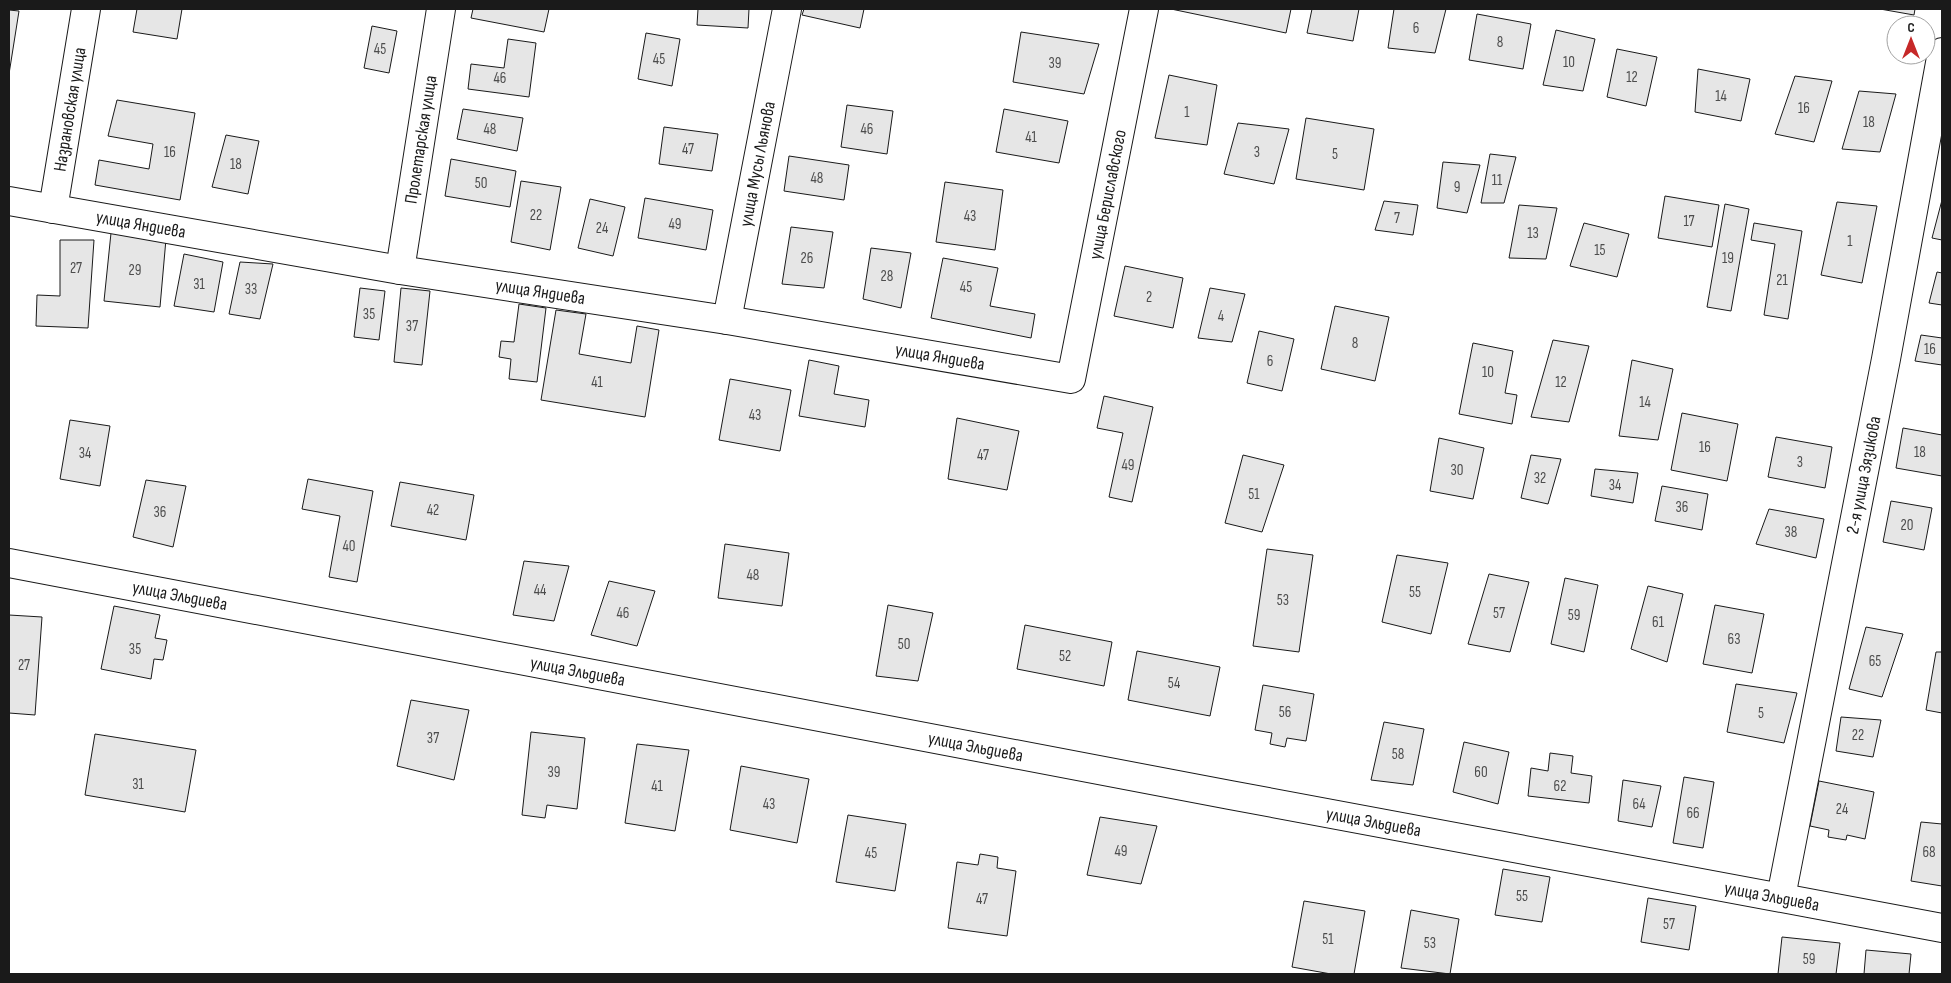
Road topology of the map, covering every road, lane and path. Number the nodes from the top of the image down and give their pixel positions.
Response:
1 (86, 9) edge
2 (441, 9) edge
3 (787, 9) edge
4 (1144, 9) edge
5 (1942, 52) edge
6 (9, 201) edge
7 (53, 209) junction
8 (400, 270) junction
9 (727, 320) junction
10 (1071, 379) joint
11 (9, 563) edge
12 (1781, 897) junction
13 (1942, 928) edge

1 - 7 street, Назрановская улица
2 - 8 street, Пролетарская улица
3 - 9 street, улица Мусы Льянова
4 - 10 street, улица Бериславского
5 - 12 street, 2-я улица Зязикова
6 - 7 street, улица Яндиева
7 - 8 street, улица Яндиева
8 - 9 street, улица Яндиева
9 - 10 street, улица Яндиева
11 - 12 street, улица Эльдиева
12 - 13 street, улица Эльдиева

